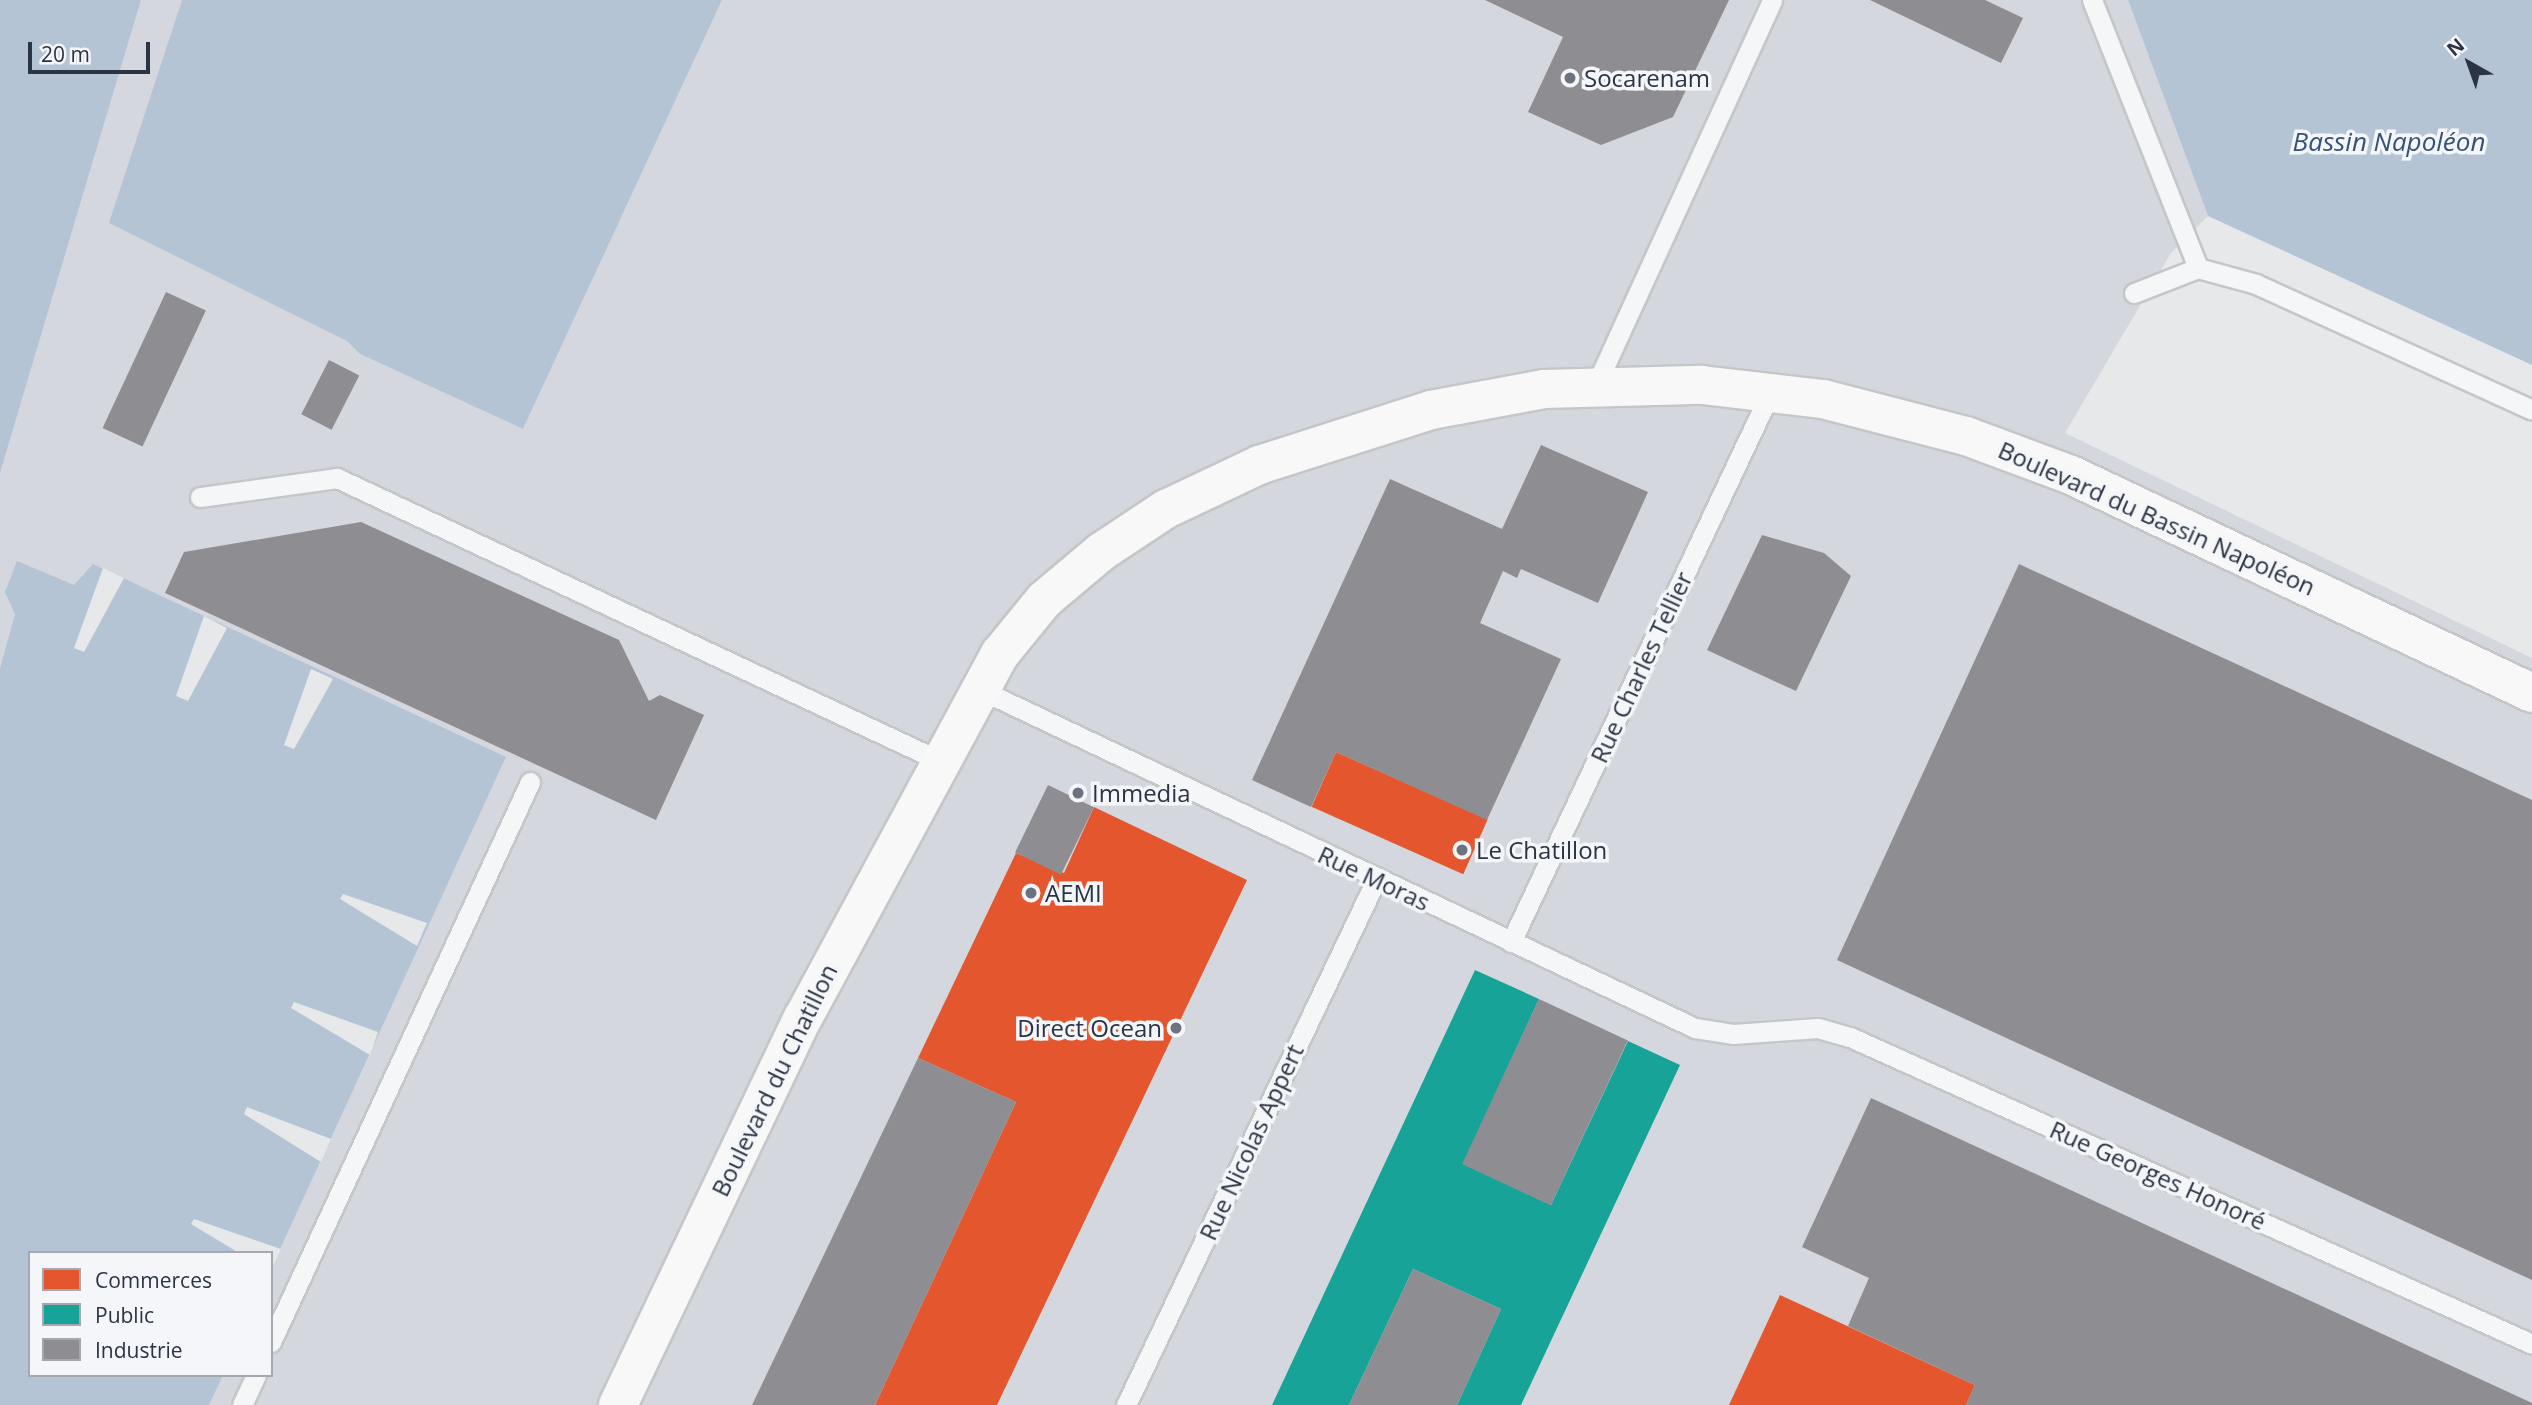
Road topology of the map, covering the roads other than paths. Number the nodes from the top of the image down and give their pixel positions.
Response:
1 (1772, 0) edge
2 (2092, 0) edge
3 (2198, 268) junction
4 (2134, 293) dead end
5 (1595, 385) junction
6 (1771, 391) junction
7 (2532, 410) edge
8 (200, 497) dead end
9 (979, 689) junction
10 (2532, 693) edge
11 (940, 761) junction
12 (530, 782) dead end
13 (1376, 880) junction
14 (1511, 942) junction
15 (1778, 1029) joint
16 (273, 1338) edge
17 (2532, 1344) edge
18 (255, 1377) edge
19 (242, 1405) edge
20 (618, 1405) edge
21 (1126, 1405) edge

1 - 5 lane
2 - 3 lane
3 - 4 lane
3 - 7 lane
5 - 6 main road, Boulevard du Bassin Napoléon
5 - 9 main road, Boulevard du Bassin Napoléon
6 - 10 main road, Boulevard du Bassin Napoléon
6 - 14 lane, Rue Charles Tellier
8 - 11 lane
9 - 11 main road, Boulevard du Bassin Napoléon
9 - 13 lane, Rue Moras
11 - 20 main road, Boulevard du Chatillon
12 - 16 lane
13 - 14 lane, Rue Moras
13 - 21 lane, Rue Nicolas Appert
14 - 15 lane, Rue Moras
15 - 17 lane, Rue Georges Honoré
18 - 19 lane

